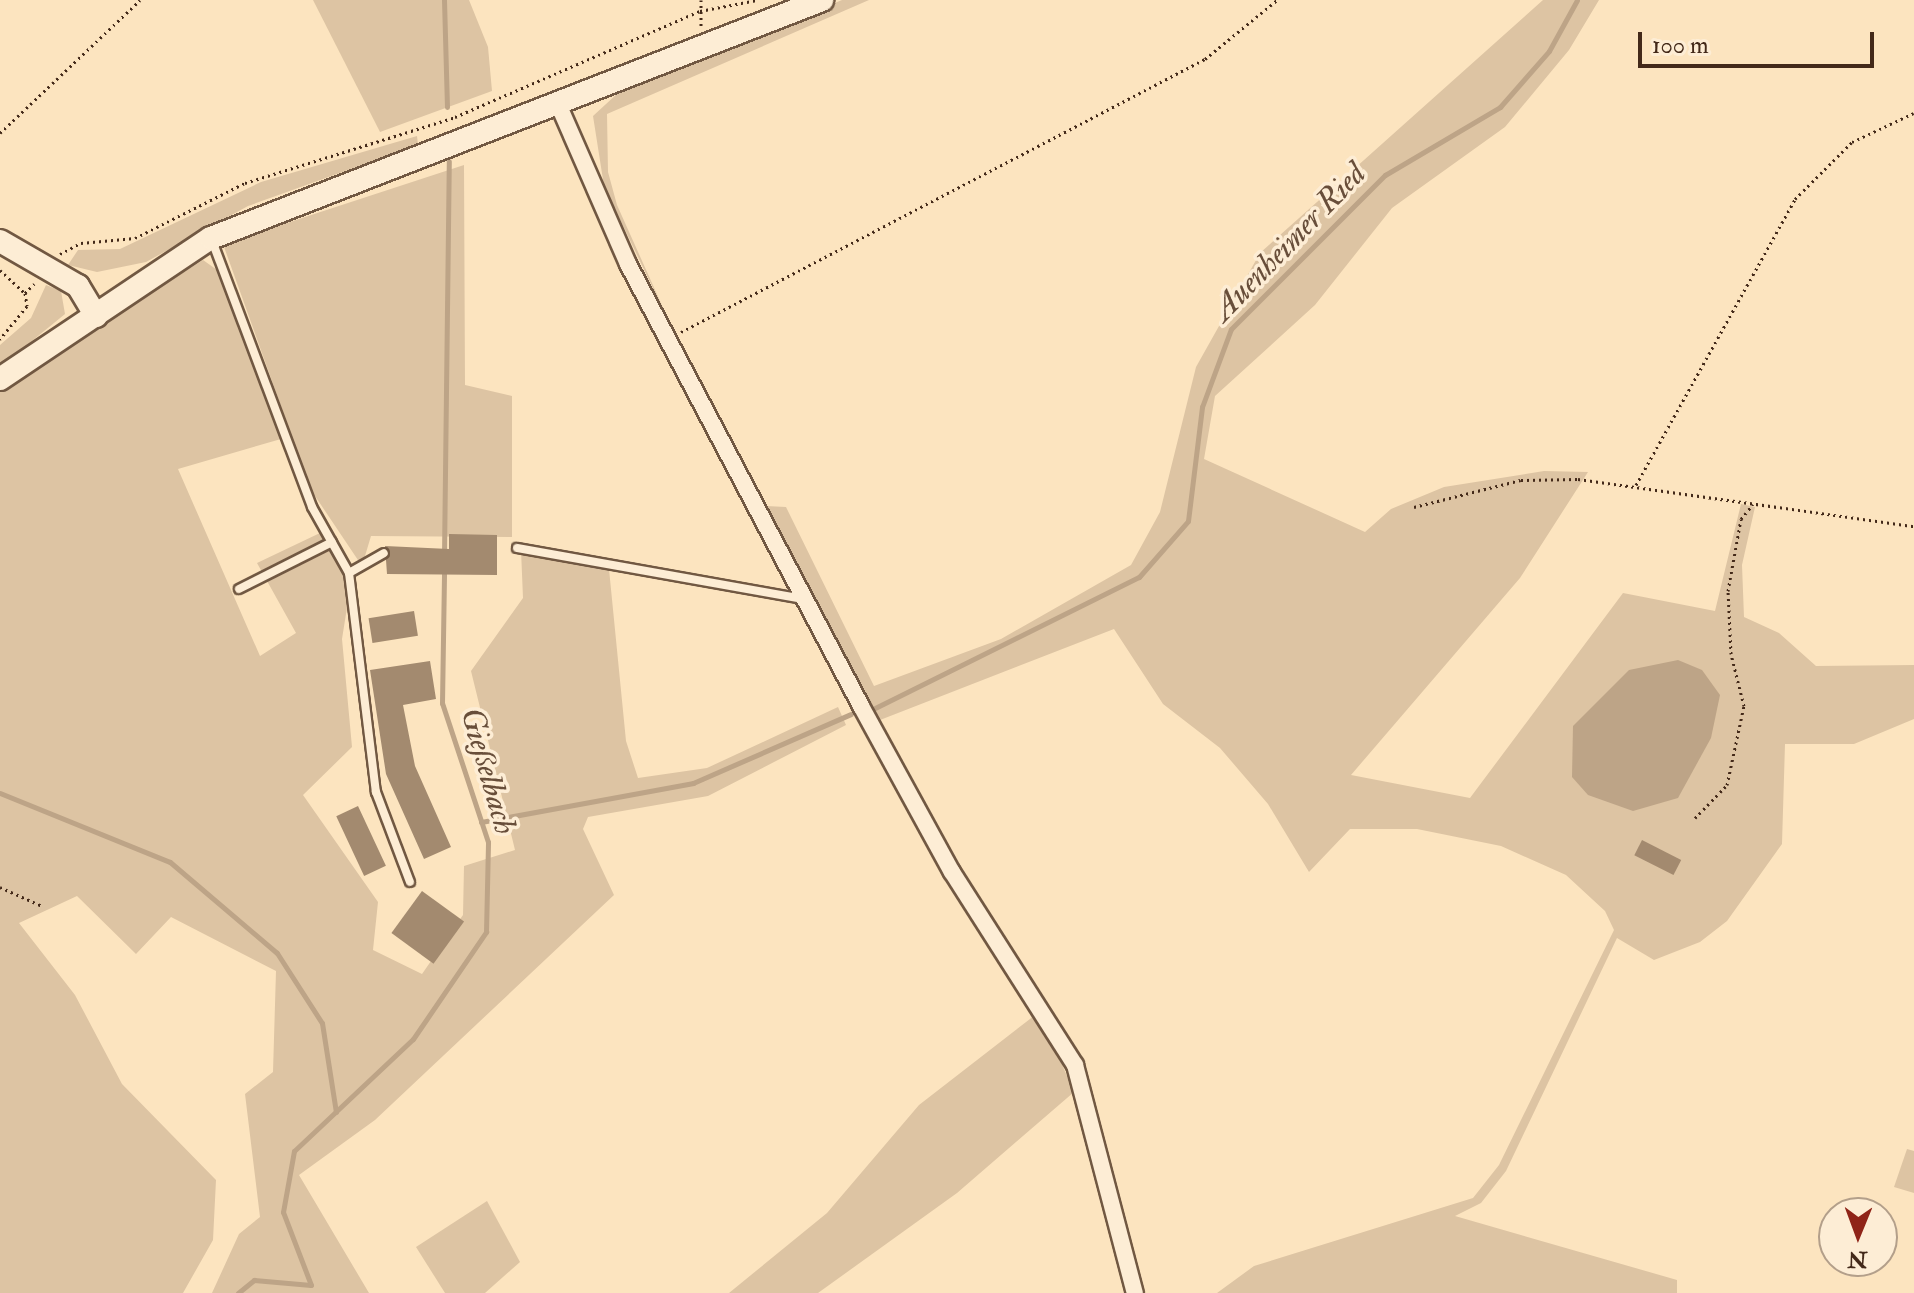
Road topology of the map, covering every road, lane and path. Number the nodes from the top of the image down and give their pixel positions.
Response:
1 (140, 0) edge
2 (701, 0) edge
3 (757, 0) edge
4 (822, 0) edge
5 (1277, 0) edge
6 (700, 11) junction
7 (559, 106) junction
8 (1914, 113) edge
9 (0, 133) edge
10 (211, 238) junction
11 (0, 241) edge
12 (49, 267) junction
13 (0, 270) edge
14 (25, 293) junction
15 (96, 316) junction
16 (669, 338) junction
17 (0, 339) edge
18 (0, 379) edge
19 (1636, 485) junction
20 (1754, 503) junction
21 (1414, 507) dead end
22 (1914, 526) edge
23 (332, 542) junction
24 (517, 548) dead end
25 (384, 553) dead end
26 (349, 573) junction
27 (239, 589) dead end
28 (807, 599) junction
29 (1695, 818) dead end
30 (410, 882) dead end
31 (0, 887) edge
32 (42, 906) dead end
33 (1135, 1293) edge

1 - 9 path
2 - 6 path
3 - 6 path
4 - 7 main road
5 - 16 path
6 - 12 path
7 - 10 main road
7 - 16 street
8 - 19 path
10 - 15 main road
10 - 23 lane
11 - 12 main road
12 - 14 path
12 - 15 main road
13 - 14 path
14 - 17 path
15 - 18 main road
16 - 28 street
19 - 20 path
19 - 21 path
20 - 22 path
20 - 29 path
23 - 26 lane
23 - 27 lane
24 - 28 lane
25 - 26 lane
26 - 30 lane
28 - 33 street
31 - 32 path

